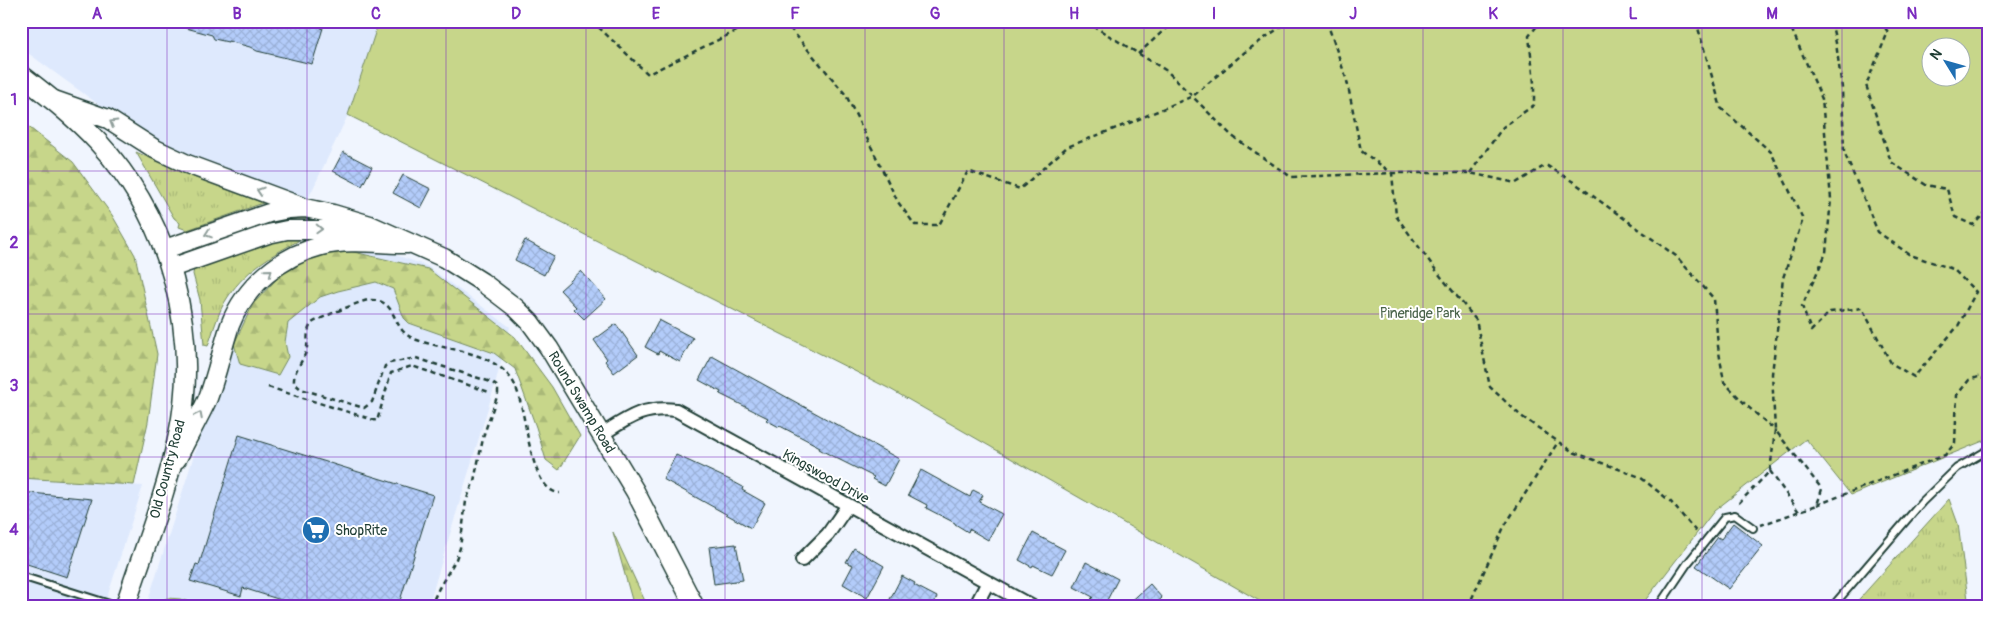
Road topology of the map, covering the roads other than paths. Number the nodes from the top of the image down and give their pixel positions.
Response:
1 (21, 75) edge
2 (52, 99) junction
3 (305, 208) junction
4 (416, 244) junction
5 (165, 249) junction
6 (171, 268) junction
7 (602, 435) junction
8 (1988, 450) edge
9 (169, 475) junction
10 (848, 505) junction
11 (1753, 528) road end
12 (802, 560) dead end
13 (21, 576) edge
14 (988, 582) junction
15 (119, 607) edge
16 (125, 607) edge
17 (696, 607) edge
18 (975, 607) edge
19 (1033, 607) edge
20 (1658, 607) edge
21 (1832, 607) edge

1 - 2 main road
3 -> 2 main road
2 - 5 main road
3 - 4 main road, Round Swamp Road
3 -> 5 main road, Round Swamp Road
6 -> 4 main road, Round Swamp Road
4 - 7 main road, Round Swamp Road
9 -> 4 main road
5 - 6 main road
6 - 9 main road, Old Country Road
7 - 10 street, Kingswood Drive
7 - 17 main road, Round Swamp Road
8 - 21 lane
9 - 16 main road, Old Country Road
10 - 12 street
10 - 14 street, Kingswood Drive
11 - 20 lane
13 - 15 lane
14 - 18 street
14 - 19 street, Kingswood Drive

